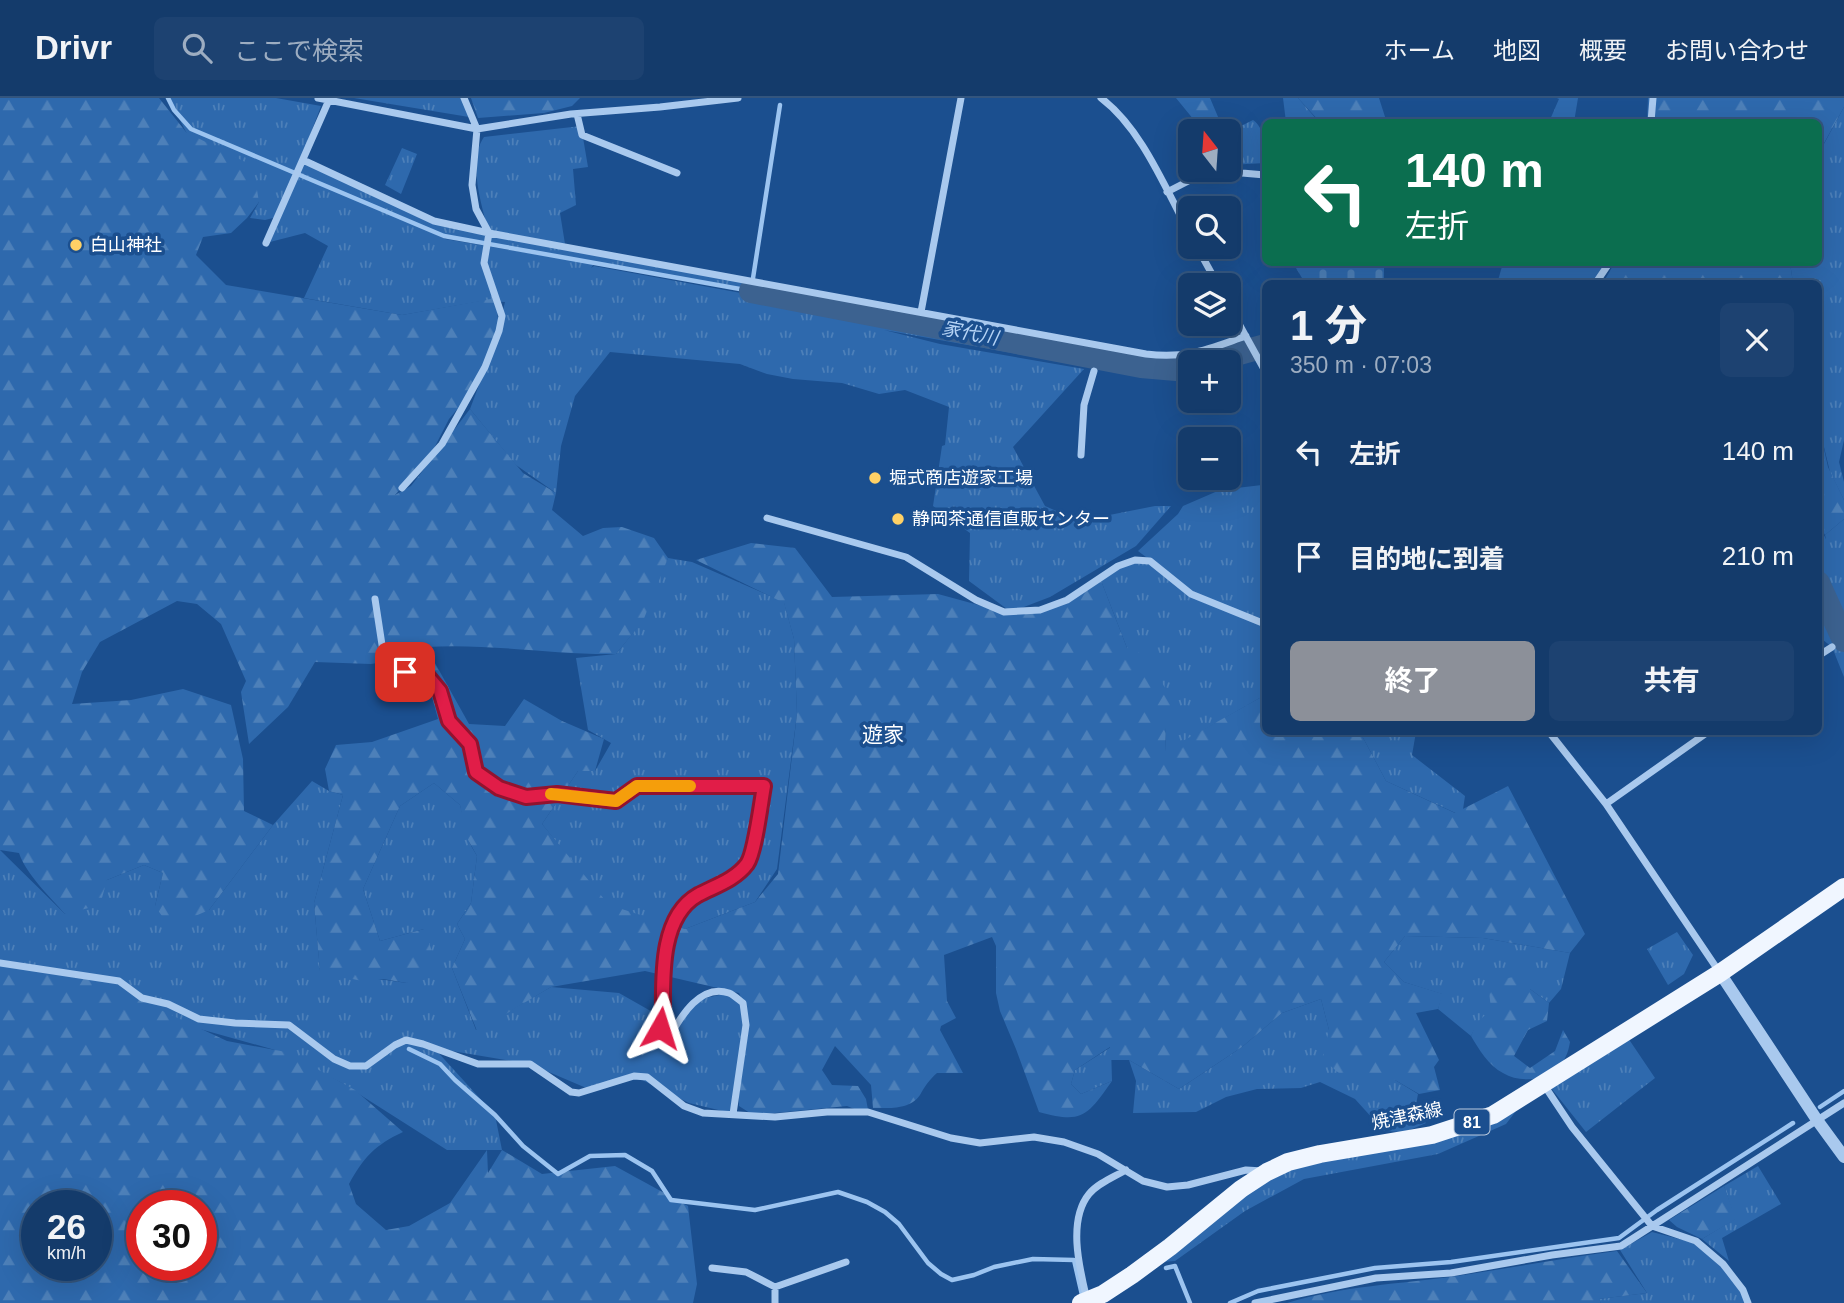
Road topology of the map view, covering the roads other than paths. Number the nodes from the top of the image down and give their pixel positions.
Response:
1 (318, 98) edge
2 (464, 98) edge
3 (658, 98) edge
4 (738, 98) edge
5 (961, 98) edge
6 (1101, 98) edge
7 (1653, 98) edge
8 (329, 100) junction
9 (660, 107) junction
10 (577, 114) junction
11 (1651, 119) edge
12 (477, 129) junction
13 (302, 162) junction
14 (677, 173) dead end
15 (1241, 173) edge
16 (1262, 175) edge
17 (1186, 182) edge
18 (1167, 192) junction
19 (1178, 212) edge
20 (489, 235) junction
21 (266, 243) dead end
22 (922, 312) junction
23 (1241, 327) edge
24 (1246, 336) junction
25 (1262, 365) edge
26 (1094, 371) dead end
27 (1081, 455) dead end
28 (402, 488) dead end
29 (767, 518) dead end
30 (375, 599) dead end
31 (1262, 623) edge
32 (1832, 647) dead end
33 (1822, 653) edge
34 (1551, 735) edge
35 (1704, 735) edge
36 (1606, 804) junction
37 (1844, 887) edge
38 (0, 963) edge
39 (1720, 972) junction
40 (1543, 1084) junction
41 (1844, 1103) edge
42 (733, 1114) junction
43 (1817, 1120) junction
44 (1844, 1157) edge
45 (1126, 1170) junction
46 (1267, 1172) junction
47 (1651, 1224) junction
48 (846, 1262) dead end
49 (712, 1268) dead end
50 (775, 1287) junction
51 (1089, 1301) edge
52 (775, 1303) edge
53 (1255, 1303) edge
54 (1748, 1303) edge

1 - 8 street
2 - 12 street
3 - 9 street
4 - 9 street
5 - 22 street
6 - 18 street
7 - 11 street
8 - 12 street
8 - 13 street
9 - 10 street
10 - 12 street
10 - 14 street
12 - 20 street
13 - 20 street
13 - 21 street
15 - 16 street
17 - 18 street
18 - 19 street
20 - 22 street
20 - 28 street
22 - 24 street
23 - 24 street
24 - 25 street
26 - 27 street
29 - 31 street
30 - 42 street
32 - 33 street
34 - 36 street
35 - 36 street
36 - 39 street
37 - 39 main road, 焼津森線 / 81
38 - 42 street
39 - 40 main road, 焼津森線 / 81
39 - 43 street
40 - 46 main road, 焼津森線 / 81
40 - 47 street
41 - 43 street
42 - 45 street
43 - 44 street
43 - 47 street
45 - 46 street
45 - 51 street
46 - 51 main road, 焼津森線 / 81
47 - 53 street
47 - 54 street
48 - 50 street
49 - 50 street
50 - 52 street

